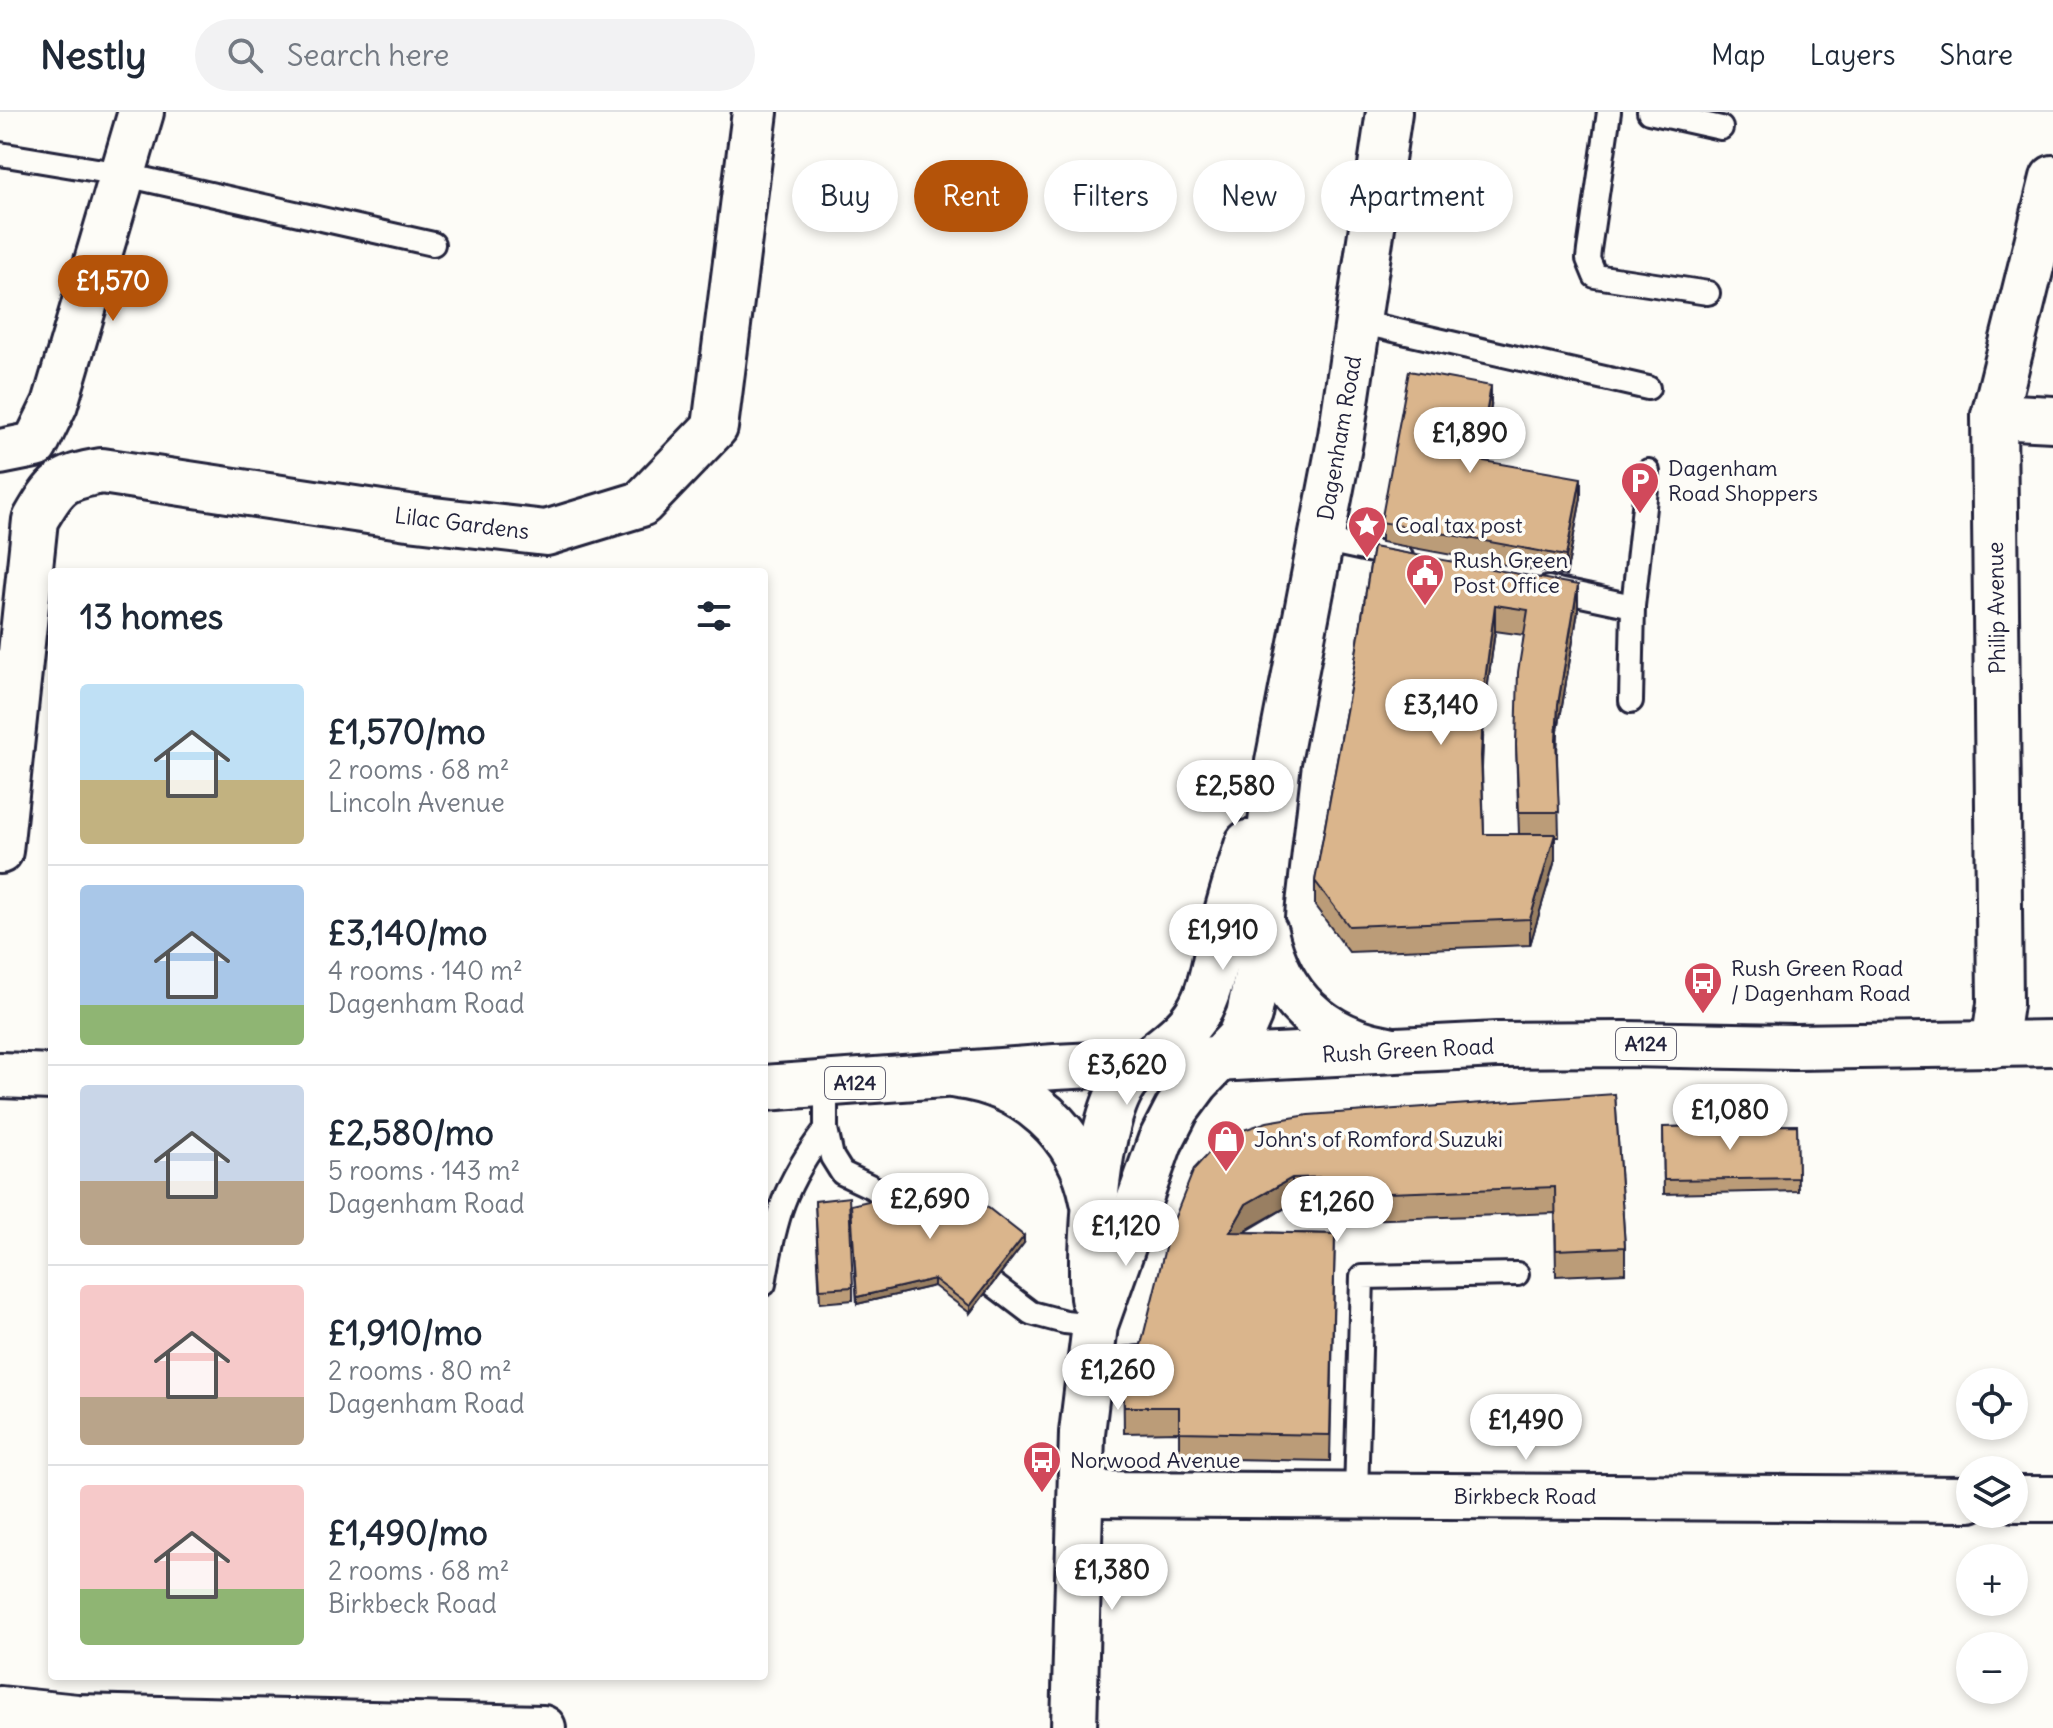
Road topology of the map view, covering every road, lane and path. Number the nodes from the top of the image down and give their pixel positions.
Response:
1 (141, 112) edge
2 (755, 112) edge
3 (1389, 112) edge
4 (1609, 112) edge
5 (1649, 112) edge
6 (1721, 128) dead end
7 (0, 154) edge
8 (121, 174) junction
9 (2053, 178) edge
10 (433, 244) dead end
11 (1708, 293) dead end
12 (1359, 322) junction
13 (1648, 388) dead end
14 (1994, 416) junction
15 (2053, 419) edge
16 (17, 448) edge
17 (1648, 471) dead end
18 (53, 489) junction
19 (1321, 540) junction
20 (1415, 560) edge
21 (1524, 583) edge
22 (1633, 606) junction
23 (1631, 701) dead end
24 (1278, 762) junction
25 (4, 784) edge
26 (0, 851) edge
27 (1262, 902) junction
28 (1209, 989) junction
29 (2053, 1043) edge
30 (1994, 1045) junction
31 (1399, 1051) junction
32 (1222, 1059) junction
33 (1145, 1062) junction
34 (0, 1075) edge
35 (946, 1075) junction
36 (48, 1077) edge
37 (826, 1085) junction
38 (768, 1088) edge
39 (826, 1129) junction
40 (1160, 1142) junction
41 (1095, 1211) junction
42 (930, 1233) edge
43 (950, 1251) edge
44 (768, 1259) edge
45 (1517, 1274) dead end
46 (1095, 1325) junction
47 (1081, 1494) junction
48 (1356, 1495) junction
49 (1956, 1499) edge
50 (2028, 1499) edge
51 (2053, 1499) edge
52 (0, 1709) edge
53 (543, 1728) edge
54 (1074, 1728) edge

1 - 8 street
2 - 18 street, Lilac Gardens
3 - 12 street, Dagenham Road
4 - 11 lane
5 - 6 lane
7 - 8 lane
8 - 10 lane
8 - 16 street
9 - 14 street, Philip Avenue
12 - 13 lane
12 - 19 street, Dagenham Road
14 - 15 street
14 - 30 street, Philip Avenue
16 - 18 lane
17 - 22 lane
18 - 25 street
19 - 20 lane
19 - 24 street, Dagenham Road
21 - 22 lane
22 - 23 lane
24 - 27 street, Dagenham Road
24 - 28 street, Dagenham Road
25 - 26 street
27 - 31 street
27 - 32 street, Dagenham Road
28 - 32 street, Dagenham Road
28 - 33 street, Dagenham Road
29 - 30 street, Rush Green Road / A124
30 - 31 street, Rush Green Road / A124
31 - 32 street, Rush Green Road / A124
32 - 33 street, Rush Green Road / A124
32 - 40 street, Dagenham Road
33 - 35 street, Rush Green Road / A124
33 - 40 street, Dagenham Road
33 - 41 street, Dagenham Road
34 - 36 street
35 - 37 street, Rush Green Road / A124
35 - 41 street
37 - 38 street, Rush Green Road / A124
37 - 39 lane
39 - 42 lane
39 - 44 lane
40 - 46 street, Dagenham Road
41 - 46 street, Dagenham Road
43 - 46 lane
45 - 48 lane
46 - 47 street, Dagenham Road
47 - 48 street, Birkbeck Road
47 - 54 street, Dagenham Road
48 - 49 street, Birkbeck Road
50 - 51 street
52 - 53 street

